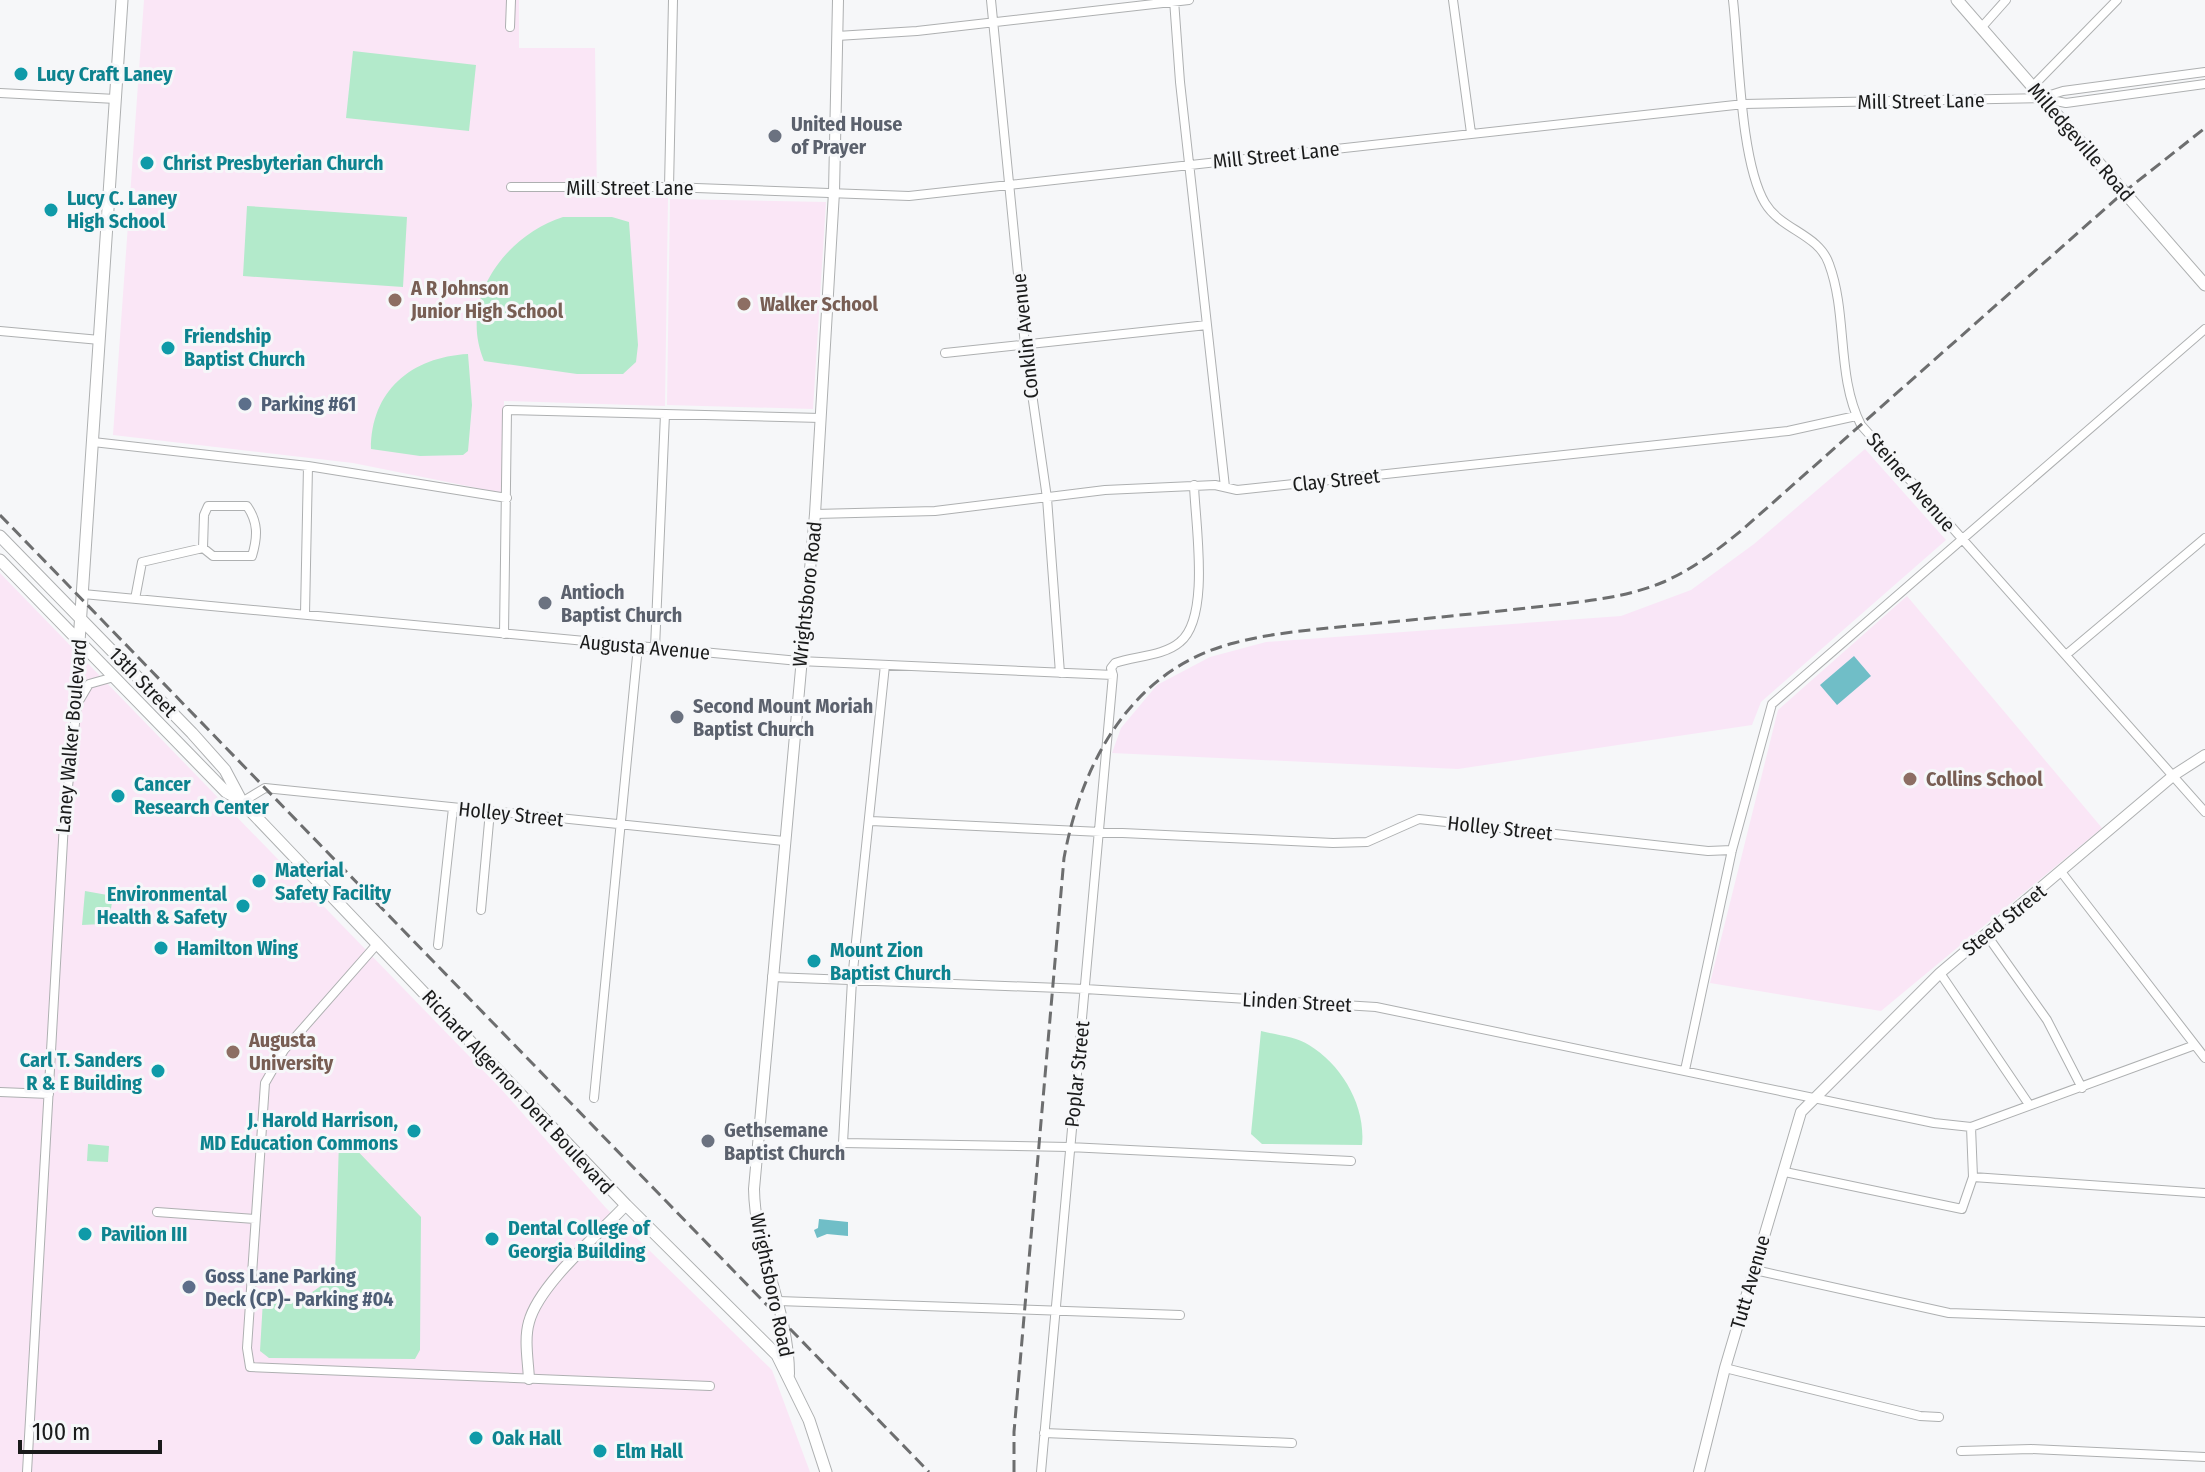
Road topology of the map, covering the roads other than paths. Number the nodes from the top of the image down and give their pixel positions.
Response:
1 (122, 0) edge
2 (511, 0) edge
3 (673, 0) edge
4 (838, 0) edge
5 (991, 0) edge
6 (1189, 0) edge
7 (1453, 0) edge
8 (1733, 0) edge
9 (1957, 0) edge
10 (2006, 0) edge
11 (2117, 0) edge
12 (1174, 1) edge
13 (993, 21) junction
14 (510, 27) dead end
15 (1981, 28) junction
16 (837, 36) junction
17 (2205, 72) edge
18 (2205, 84) edge
19 (2032, 87) junction
20 (0, 93) edge
21 (2041, 98) junction
22 (116, 99) junction
23 (1744, 104) junction
24 (1471, 133) junction
25 (1189, 165) junction
26 (1009, 185) junction
27 (511, 187) dead end
28 (669, 187) junction
29 (834, 192) junction
30 (2205, 285) edge
31 (1207, 325) junction
32 (2205, 329) edge
33 (0, 331) edge
34 (100, 340) junction
35 (1025, 345) junction
36 (945, 353) dead end
37 (665, 414) junction
38 (1856, 416) junction
39 (821, 418) junction
40 (93, 442) junction
41 (308, 466) junction
42 (1194, 485) junction
43 (1225, 487) junction
44 (507, 498) junction
45 (1047, 498) junction
46 (815, 514) junction
47 (0, 536) edge
48 (2205, 538) edge
49 (1962, 540) junction
50 (203, 548) junction
51 (0, 560) edge
52 (83, 594) junction
53 (135, 599) junction
54 (305, 614) junction
55 (81, 619) junction
56 (504, 634) junction
57 (79, 642) junction
58 (638, 646) junction
59 (655, 648) junction
60 (2067, 654) junction
61 (799, 661) junction
62 (885, 665) junction
63 (1060, 673) junction
64 (1113, 675) junction
65 (114, 677) junction
66 (77, 705) junction
67 (2205, 755) edge
68 (2174, 775) junction
69 (242, 802) junction
70 (453, 808) junction
71 (490, 811) junction
72 (2205, 812) edge
73 (871, 821) junction
74 (622, 825) junction
75 (1099, 831) junction
76 (784, 841) junction
77 (1732, 850) junction
78 (2062, 873) junction
79 (481, 910) dead end
80 (1986, 934) junction
81 (378, 943) junction
82 (438, 945) dead end
83 (1940, 973) junction
84 (772, 977) junction
85 (852, 980) junction
86 (1085, 989) junction
87 (2195, 1045) junction
88 (2205, 1058) edge
89 (1685, 1070) junction
90 (2082, 1088) junction
91 (0, 1092) edge
92 (49, 1094) junction
93 (1813, 1096) junction
94 (594, 1098) dead end
95 (2028, 1103) junction
96 (1971, 1127) junction
97 (1069, 1147) junction
98 (1351, 1161) dead end
99 (1785, 1172) junction
100 (1973, 1177) junction
101 (2205, 1193) edge
102 (626, 1205) junction
103 (157, 1212) dead end
104 (255, 1219) junction
105 (1755, 1270) junction
106 (778, 1301) junction
107 (1056, 1310) junction
108 (1180, 1315) dead end
109 (2205, 1322) edge
110 (1725, 1368) junction
111 (791, 1378) junction
112 (529, 1379) junction
113 (710, 1386) dead end
114 (1939, 1417) dead end
115 (1044, 1433) junction
116 (1292, 1443) dead end
117 (1961, 1451) dead end
118 (2205, 1457) edge
119 (1704, 1471) edge
120 (27, 1472) edge
121 (826, 1472) edge
122 (1041, 1472) edge

1 - 22 main road, Laney Walker Boulevard
2 - 14 street
3 - 28 street
4 - 16 street, Wrightsboro Road
5 - 13 street, Conklin Avenue
6 - 12 street
7 - 24 street
8 - 23 street, Steiner Avenue
9 - 15 main road, Milledgeville Road
10 - 15 street
11 - 19 street
12 - 13 street
12 - 25 street
13 - 16 street
13 - 26 street, Conklin Avenue
15 - 19 main road, Milledgeville Road
16 - 29 street, Wrightsboro Road
17 - 21 street, Mill Street Lane
18 - 21 street, Mill Street Lane
19 - 21 main road, Milledgeville Road
20 - 22 street
21 - 23 street, Mill Street Lane
21 - 30 main road, Milledgeville Road
22 - 34 main road, Laney Walker Boulevard
23 - 24 street, Mill Street Lane
23 - 38 street, Steiner Avenue
24 - 25 street, Mill Street Lane
25 - 26 street, Mill Street Lane
25 - 31 street
26 - 29 street, Mill Street Lane
26 - 35 street, Conklin Avenue
27 - 28 street, Mill Street Lane
28 - 29 street, Mill Street Lane
29 - 39 street, Wrightsboro Road
31 - 35 street
31 - 43 street
32 - 49 street
33 - 34 street
34 - 40 main road, Laney Walker Boulevard
35 - 36 street
35 - 45 street, Conklin Avenue
37 - 39 street
37 - 44 street
37 - 59 street
38 - 43 street, Clay Street
38 - 49 street, Steiner Avenue
39 - 46 street, Wrightsboro Road
40 - 41 street
40 - 52 main road, Laney Walker Boulevard
41 - 44 street
41 - 54 street
42 - 43 street, Clay Street
42 - 45 street, Clay Street
42 - 64 street
44 - 56 street
45 - 46 street, Clay Street
45 - 63 street, Conklin Avenue
46 - 61 street, Wrightsboro Road
47 - 55 main road, 13th Street
48 - 60 street
49 - 60 street, Steiner Avenue
49 - 77 street
50 - 50 street
50 - 53 street
51 - 57 main road
52 - 53 street, Augusta Avenue
52 - 55 main road, Laney Walker Boulevard
53 - 54 street, Augusta Avenue
54 - 56 street, Augusta Avenue
55 - 57 main road, Laney Walker Boulevard
55 - 69 main road, 13th Street
56 - 58 street, Augusta Avenue
57 - 65 main road
57 - 66 street, Laney Walker Boulevard
58 - 59 street, Augusta Avenue
58 - 74 street
59 - 61 street, Augusta Avenue
60 - 68 street, Steiner Avenue
61 - 62 street, Augusta Avenue
61 - 76 street, Wrightsboro Road
62 - 63 street, Augusta Avenue
62 - 73 street
63 - 64 street, Augusta Avenue
64 - 75 street, Poplar Street
65 - 66 street
65 - 69 main road
66 - 92 street, Laney Walker Boulevard
67 - 68 street, Steed Street
68 - 72 street, Steiner Avenue
68 - 78 street, Steed Street
69 - 70 street, Holley Street
69 - 81 main road, Richard Algernon Dent Boulevard
70 - 71 street, Holley Street
70 - 82 street
71 - 74 street, Holley Street
71 - 79 street
73 - 75 street, Holley Street
73 - 85 street
74 - 76 street, Holley Street
74 - 94 street
75 - 77 street, Holley Street
75 - 86 street, Poplar Street
76 - 84 street, Wrightsboro Road
77 - 89 street
78 - 80 street, Steed Street
78 - 87 street
80 - 83 street, Steed Street
80 - 90 street
81 - 102 main road, Richard Algernon Dent Boulevard
81 - 104 street
83 - 93 street, Steed Street
83 - 95 street
84 - 85 street, Linden Street
84 - 106 street, Wrightsboro Road
85 - 86 street, Linden Street
85 - 97 street
86 - 89 street, Linden Street
86 - 97 street, Poplar Street
87 - 88 street
87 - 90 street
89 - 93 street, Linden Street
90 - 95 street
91 - 92 street
92 - 120 street, Laney Walker Boulevard
93 - 96 street, Linden Street
93 - 99 street, Tutt Avenue
95 - 96 street
96 - 100 street
97 - 98 street
97 - 107 street, Poplar Street
99 - 100 street
99 - 105 street, Tutt Avenue
100 - 101 street
102 - 111 main road, Richard Algernon Dent Boulevard
102 - 112 street
103 - 104 street
104 - 112 street
105 - 109 street
105 - 110 street, Tutt Avenue
106 - 107 street
106 - 111 street, Wrightsboro Road
107 - 108 street
107 - 115 street, Poplar Street
110 - 114 street
110 - 119 street, Tutt Avenue
111 - 121 main road, Wrightsboro Road
112 - 113 street
115 - 116 street
115 - 122 street, Poplar Street
117 - 118 street

